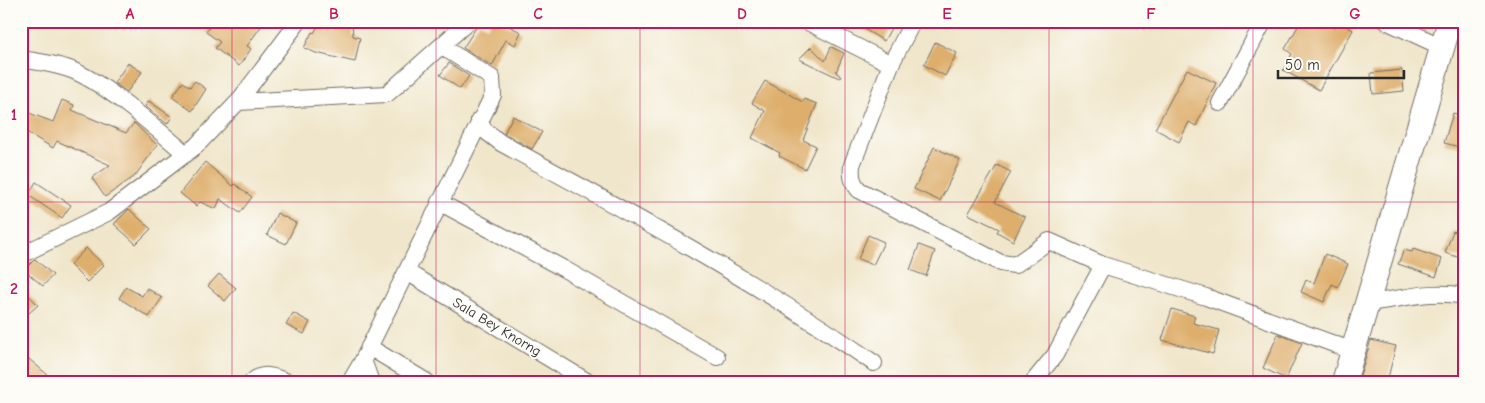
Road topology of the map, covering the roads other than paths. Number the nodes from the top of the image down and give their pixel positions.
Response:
1 (299, 21) edge
2 (469, 21) edge
3 (806, 21) edge
4 (913, 21) edge
5 (1264, 21) edge
6 (1386, 21) edge
7 (1450, 21) edge
8 (441, 46) junction
9 (1442, 47) junction
10 (21, 59) edge
11 (890, 64) junction
12 (238, 102) junction
13 (1220, 103) dead end
14 (479, 120) junction
15 (186, 154) junction
16 (439, 202) junction
17 (21, 255) edge
18 (1103, 265) junction
19 (407, 272) junction
20 (1464, 296) edge
21 (1367, 303) junction
22 (1353, 351) junction
23 (366, 354) junction
24 (717, 357) dead end
25 (874, 363) dead end
26 (252, 382) edge
27 (288, 382) edge
28 (350, 382) edge
29 (371, 382) edge
30 (427, 382) edge
31 (588, 382) edge
32 (1032, 382) edge
33 (1344, 382) edge

1 - 12 street
2 - 8 street
3 - 11 street
4 - 11 street
5 - 13 street
6 - 9 street
7 - 9 street
8 - 12 street
8 - 14 street
9 - 21 street
10 - 15 street
11 - 18 street
12 - 15 street
14 - 16 street
14 - 25 street
15 - 17 street
16 - 19 street
16 - 24 street
18 - 22 street
18 - 32 street
19 - 23 street
19 - 31 street, Sala Bey Knorng
20 - 21 street
21 - 22 street
22 - 33 street
23 - 28 street
23 - 29 street
23 - 30 street
26 - 27 street

